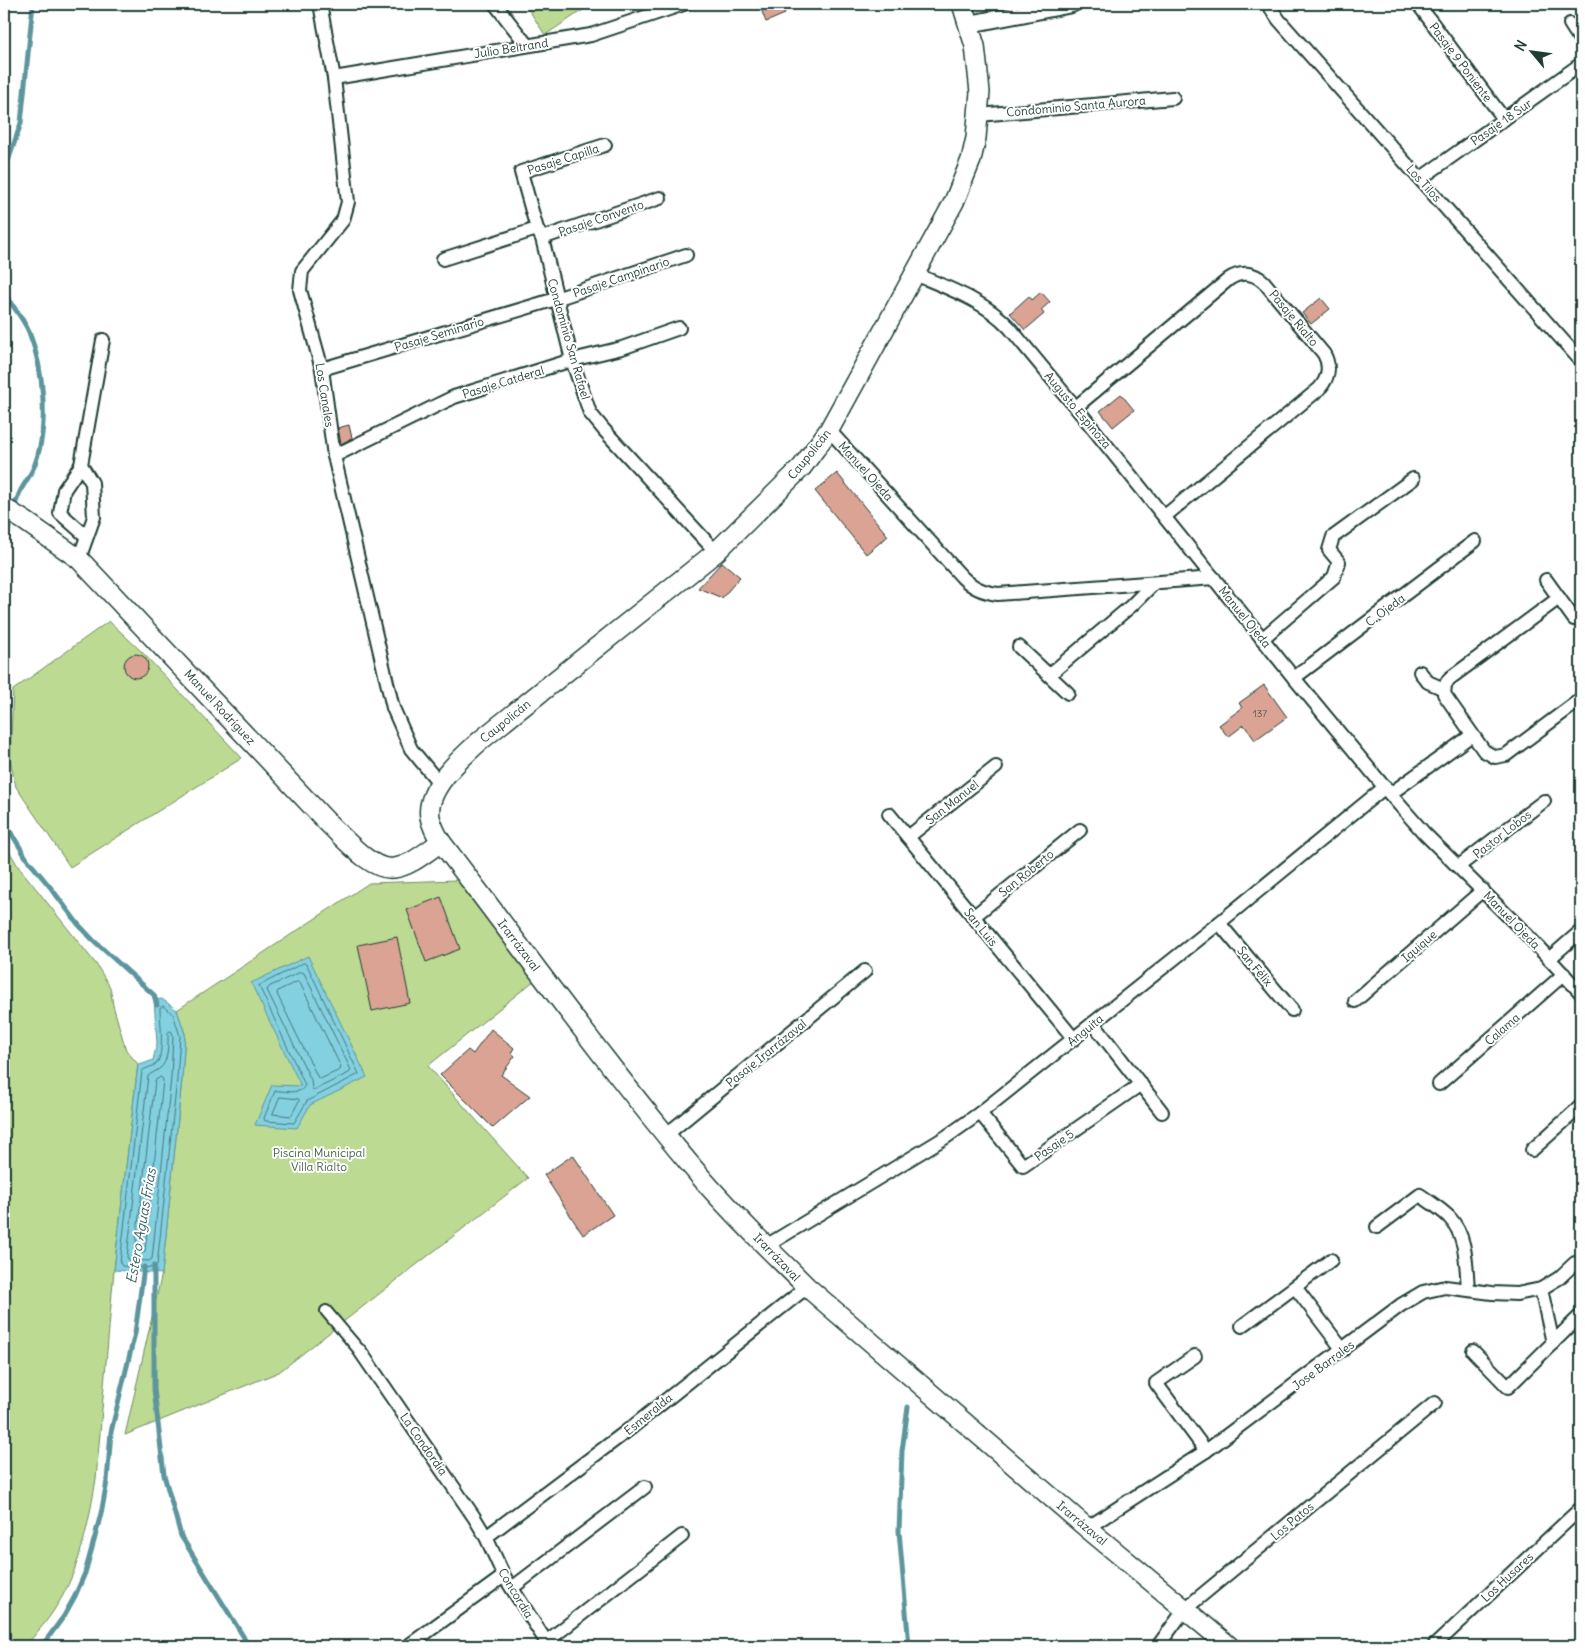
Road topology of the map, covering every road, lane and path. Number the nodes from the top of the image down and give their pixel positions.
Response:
1 (320, 4) edge
2 (495, 4) edge
3 (684, 4) edge
4 (962, 4) edge
5 (1072, 4) edge
6 (1268, 4) edge
7 (1418, 4) edge
8 (969, 24) junction
9 (1570, 24) dead end
10 (1581, 41) edge
11 (527, 45) junction
12 (1581, 64) edge
13 (334, 78) junction
14 (1173, 98) dead end
15 (979, 115) junction
16 (1504, 119) junction
17 (605, 145) dead end
18 (521, 172) joint
19 (1420, 179) junction
20 (660, 198) dead end
21 (540, 234) junction
22 (686, 255) dead end
23 (443, 259) dead end
24 (915, 274) junction
25 (556, 299) junction
26 (679, 328) dead end
27 (103, 340) dead end
28 (572, 360) junction
29 (1581, 361) edge
30 (322, 369) junction
31 (1076, 407) junction
32 (829, 430) junction
33 (334, 456) junction
34 (81, 465) junction
35 (1413, 479) dead end
36 (4, 508) edge
37 (1165, 516) junction
38 (86, 536) junction
39 (1475, 541) dead end
40 (716, 552) junction
41 (79, 559) junction
42 (1214, 578) junction
43 (1546, 580) dead end
44 (1154, 583) junction
45 (1559, 598) junction
46 (1574, 619) dead end
47 (1262, 638) junction
48 (1019, 647) dead end
49 (1420, 672) dead end
50 (1049, 675) junction
51 (1294, 678) junction
52 (1444, 689) junction
53 (1068, 693) dead end
54 (1581, 699) edge
55 (1472, 735) junction
56 (996, 767) dead end
57 (440, 784) junction
58 (1387, 791) junction
59 (1544, 802) dead end
60 (889, 814) dead end
61 (1080, 830) dead end
62 (908, 837) junction
63 (441, 842) junction
64 (1459, 866) junction
65 (1483, 890) junction
66 (973, 917) junction
67 (1219, 923) junction
68 (1581, 931) edge
69 (1549, 958) junction
70 (865, 971) dead end
71 (1564, 974) junction
72 (1581, 993) edge
73 (1355, 1001) dead end
74 (1292, 1010) dead end
75 (1093, 1023) junction
76 (1074, 1039) junction
77 (1141, 1084) junction
78 (1439, 1084) dead end
79 (1581, 1106) edge
80 (1162, 1112) dead end
81 (980, 1113) junction
82 (666, 1135) junction
83 (1532, 1150) dead end
84 (1377, 1227) dead end
85 (766, 1246) junction
86 (1331, 1260) dead end
87 (1575, 1263) dead end
88 (806, 1287) junction
89 (1295, 1287) junction
90 (1468, 1289) junction
91 (1541, 1289) junction
92 (326, 1311) dead end
93 (1581, 1315) edge
94 (1242, 1326) dead end
95 (1553, 1343) junction
96 (1343, 1350) junction
97 (1472, 1351) dead end
98 (360, 1352) joint
99 (1195, 1356) dead end
100 (1435, 1403) dead end
101 (1206, 1451) junction
102 (645, 1487) dead end
103 (1581, 1508) edge
104 (1088, 1528) junction
105 (682, 1536) dead end
106 (486, 1537) junction
107 (504, 1576) junction
108 (512, 1588) junction
109 (1185, 1609) junction
110 (548, 1644) edge
111 (408, 1646) edge
112 (1158, 1646) edge
113 (1229, 1646) edge
114 (1434, 1646) edge

1 - 13 street, Los Canales
2 - 11 street
3 - 11 street, Julio Beltrand
4 - 8 main road, Caupolicán
5 - 8 street
6 - 19 street, Los Tilos
7 - 16 street, Pasaje 9 Poniente
8 - 15 main road, Caupolicán
9 - 10 street
11 - 13 street, Julio Beltrand
12 - 16 street, Pasaje 18 Sur
13 - 30 street, Los Canales
14 - 15 street, Condominio Santa Aurora
15 - 24 main road, Caupolicán
16 - 19 street, Pasaje 18 Sur
17 - 18 street, Pasaje Capilla
18 - 21 street, Condominio San Rafael
19 - 29 street, Los Tilos
20 - 21 street, Pasaje Convento
21 - 23 street, Pasaje Convento
21 - 25 street, Condominio San Rafael
22 - 25 street, Pasaje Campinario
24 - 31 street, Augusto Espinoza
24 - 32 main road, Caupolicán
25 - 28 street, Condominio San Rafael
25 - 30 street, Pasaje Seminario
26 - 28 street, Pasaje Catderal
27 - 34 street
28 - 33 street, Pasaje Catderal
28 - 40 street, Condominio San Rafael
30 - 33 street, Los Canales
31 - 37 street, Augusto Espinoza
31 - 37 street, Pasaje Rialto
32 - 40 main road, Caupolicán
32 - 44 street, Manuel Ojeda
33 - 57 street, Los Canales
34 - 38 street
34 - 38 street
35 - 47 street
36 - 41 main road, Manuel Rodríguez
37 - 42 street, Augusto Espinoza
38 - 41 street
39 - 51 street, C. Ojeda
40 - 57 main road, Caupolicán
41 - 63 main road, Manuel Rodríguez
42 - 44 street, Manuel Ojeda
42 - 47 street, Manuel Ojeda
43 - 45 street
44 - 50 street
45 - 46 street
45 - 52 street
47 - 51 street, Manuel Ojeda
48 - 50 street
49 - 52 street
50 - 53 street
51 - 58 street, Manuel Ojeda
52 - 55 street
54 - 55 street
55 - 58 street, Anguita
56 - 62 street, San Manuel
57 - 63 main road, Irarrázaval
58 - 64 street, Manuel Ojeda
58 - 67 street, Anguita
59 - 64 street, Pastor Lobos
60 - 62 street, San Luis
61 - 66 street, San Roberto
62 - 66 street, San Luis
63 - 82 main road, Irarrázaval
64 - 65 street, Manuel Ojeda
65 - 69 street, Manuel Ojeda
65 - 73 street, Iquique
66 - 76 street, San Luis
67 - 74 street, San Félix
67 - 75 street, Anguita
68 - 69 street
69 - 71 street, Manuel Ojeda
70 - 82 street, Pasaje Irarrázaval
71 - 72 street, Manuel Ojeda
71 - 78 street, Calama
75 - 76 street, Anguita
75 - 77 street
76 - 81 street, Anguita
77 - 80 street
77 - 81 street, Pasaje 5
79 - 83 street
81 - 85 street, Anguita
82 - 85 main road, Irarrázaval
84 - 90 street
85 - 88 main road, Irarrázaval
86 - 89 street
87 - 91 street, Jose Barrales
88 - 104 main road, Irarrázaval
88 - 106 street, Esmeralda
89 - 94 street
89 - 96 street
90 - 91 street, Jose Barrales
90 - 96 street, Jose Barrales
91 - 95 street
92 - 98 street
93 - 95 street
95 - 97 street
96 - 101 street, Jose Barrales
98 - 106 street, La Condordia
99 - 101 street
100 - 109 street, Los Patos
101 - 104 street, Jose Barrales
102 - 108 street
103 - 114 street, Los Husares
104 - 109 main road, Irarrázaval
105 - 110 street
106 - 107 street, Concordia
107 - 108 street, Concordia
107 - 111 street
108 - 110 street, Concordia
109 - 112 street, Los Patos
109 - 113 main road, Irarrázaval

